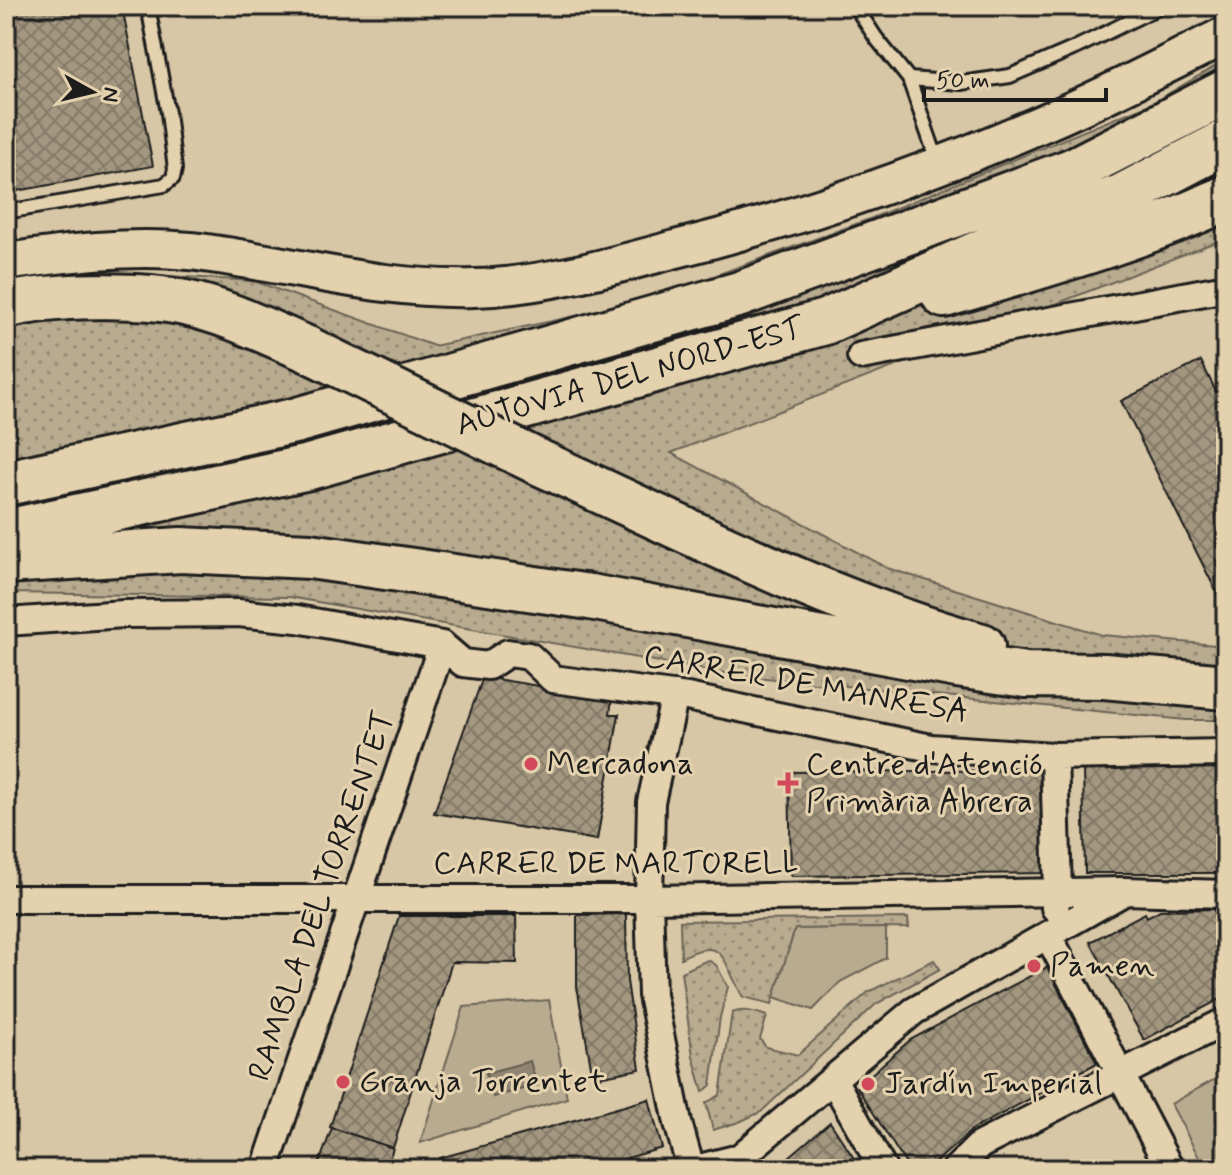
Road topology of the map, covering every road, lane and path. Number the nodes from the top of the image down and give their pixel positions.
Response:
1 (148, 6) edge
2 (855, 6) edge
3 (1161, 6) edge
4 (1226, 35) edge
5 (909, 79) junction
6 (1226, 92) edge
7 (1226, 142) edge
8 (939, 165) junction
9 (1226, 198) edge
10 (6, 212) edge
11 (1206, 213) edge
12 (8, 250) edge
13 (1226, 288) edge
14 (6, 306) edge
15 (825, 322) junction
16 (861, 356) dead end
17 (6, 483) edge
18 (6, 532) edge
19 (6, 561) edge
20 (6, 622) edge
21 (442, 645) junction
22 (1104, 676) junction
23 (1226, 687) edge
24 (675, 695) junction
25 (1226, 753) edge
26 (1054, 756) junction
27 (1124, 891) junction
28 (1058, 892) junction
29 (1226, 894) edge
30 (6, 899) edge
31 (649, 899) junction
32 (357, 900) junction
33 (1048, 935) junction
34 (1226, 1021) edge
35 (1121, 1075) junction
36 (833, 1079) junction
37 (265, 1169) edge
38 (693, 1169) edge
39 (883, 1169) edge
40 (956, 1169) edge
41 (1170, 1169) edge

1 - 10 lane
2 - 5 lane
3 - 5 lane
4 - 8 street
5 - 8 lane
6 - 17 highway, AUTOVIA DEL NORD-EST
7 - 15 highway, AUTOVIA DEL NORD-EST
8 - 12 street
9 - 11 highway
11 - 15 highway
13 - 16 street
14 - 22 highway, bridge
15 - 18 highway, AUTOVIA DEL NORD-EST
19 - 22 highway
20 - 21 street
21 - 24 street, CARRER DE MANRESA
21 - 32 street, RAMBLA DEL TORRENTET
22 - 23 highway
24 - 26 street, CARRER DE MANRESA
24 - 31 street
25 - 26 street, CARRER DE MANRESA
26 - 28 street
27 - 28 street, CARRER DE MARTORELL
27 - 29 street, CARRER DE MARTORELL
27 - 33 street
28 - 31 street, CARRER DE MARTORELL
28 - 33 street
30 - 32 street, CARRER DE MARTORELL
31 - 32 street, CARRER DE MARTORELL
31 - 38 street
32 - 37 street, RAMBLA DEL TORRENTET
33 - 35 street
33 - 36 street
34 - 35 street
35 - 40 street
35 - 41 street
36 - 38 street
36 - 39 street

